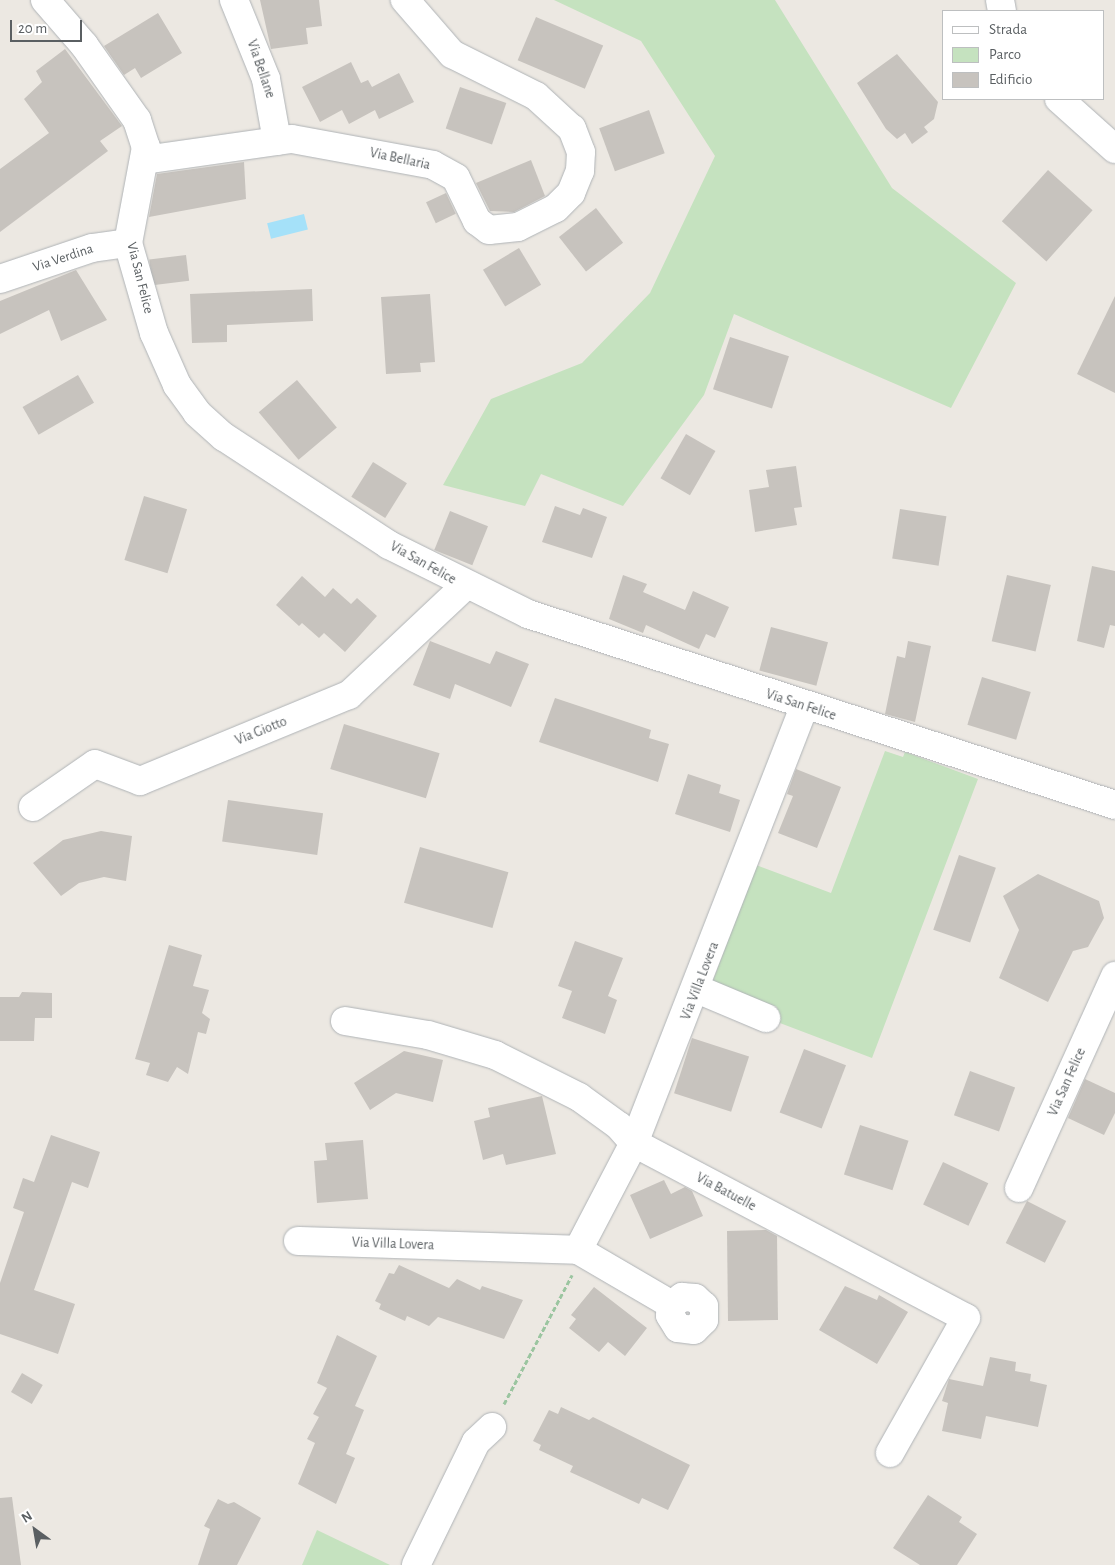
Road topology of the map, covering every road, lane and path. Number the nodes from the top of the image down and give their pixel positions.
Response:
1 (45, 0) edge
2 (234, 0) edge
3 (405, 0) edge
4 (1060, 100) edge
5 (277, 141) junction
6 (1115, 149) edge
7 (144, 160) junction
8 (128, 243) junction
9 (0, 279) edge
10 (465, 586) junction
11 (804, 706) junction
12 (1115, 805) edge
13 (33, 807) dead end
14 (1115, 976) edge
15 (698, 989) junction
16 (766, 1018) dead end
17 (345, 1021) dead end
18 (634, 1143) junction
19 (1019, 1188) dead end
20 (298, 1241) dead end
21 (578, 1250) junction
22 (672, 1306) dead end
23 (492, 1427) joint
24 (890, 1453) dead end
25 (416, 1565) edge

1 - 7 street, Via San Felice
2 - 5 street, Via Bellane
3 - 5 street, Via Bellaria
4 - 6 street
5 - 7 street, Via Bellaria
7 - 8 street, Via San Felice
8 - 9 street, Via Verdina
8 - 10 street, Via San Felice
10 - 11 street, Via San Felice
10 - 13 street, Via Giotto
11 - 12 street, Via San Felice
11 - 15 street, Via Villa Lovera
14 - 19 street, Via San Felice
15 - 16 street
15 - 18 street, Via Villa Lovera
17 - 18 street, Via Batuelle
18 - 21 street, Via Villa Lovera
18 - 24 street, Via Batuelle
20 - 21 street, Via Villa Lovera
21 - 22 street, Via Villa Lovera
21 - 23 path
23 - 25 street

